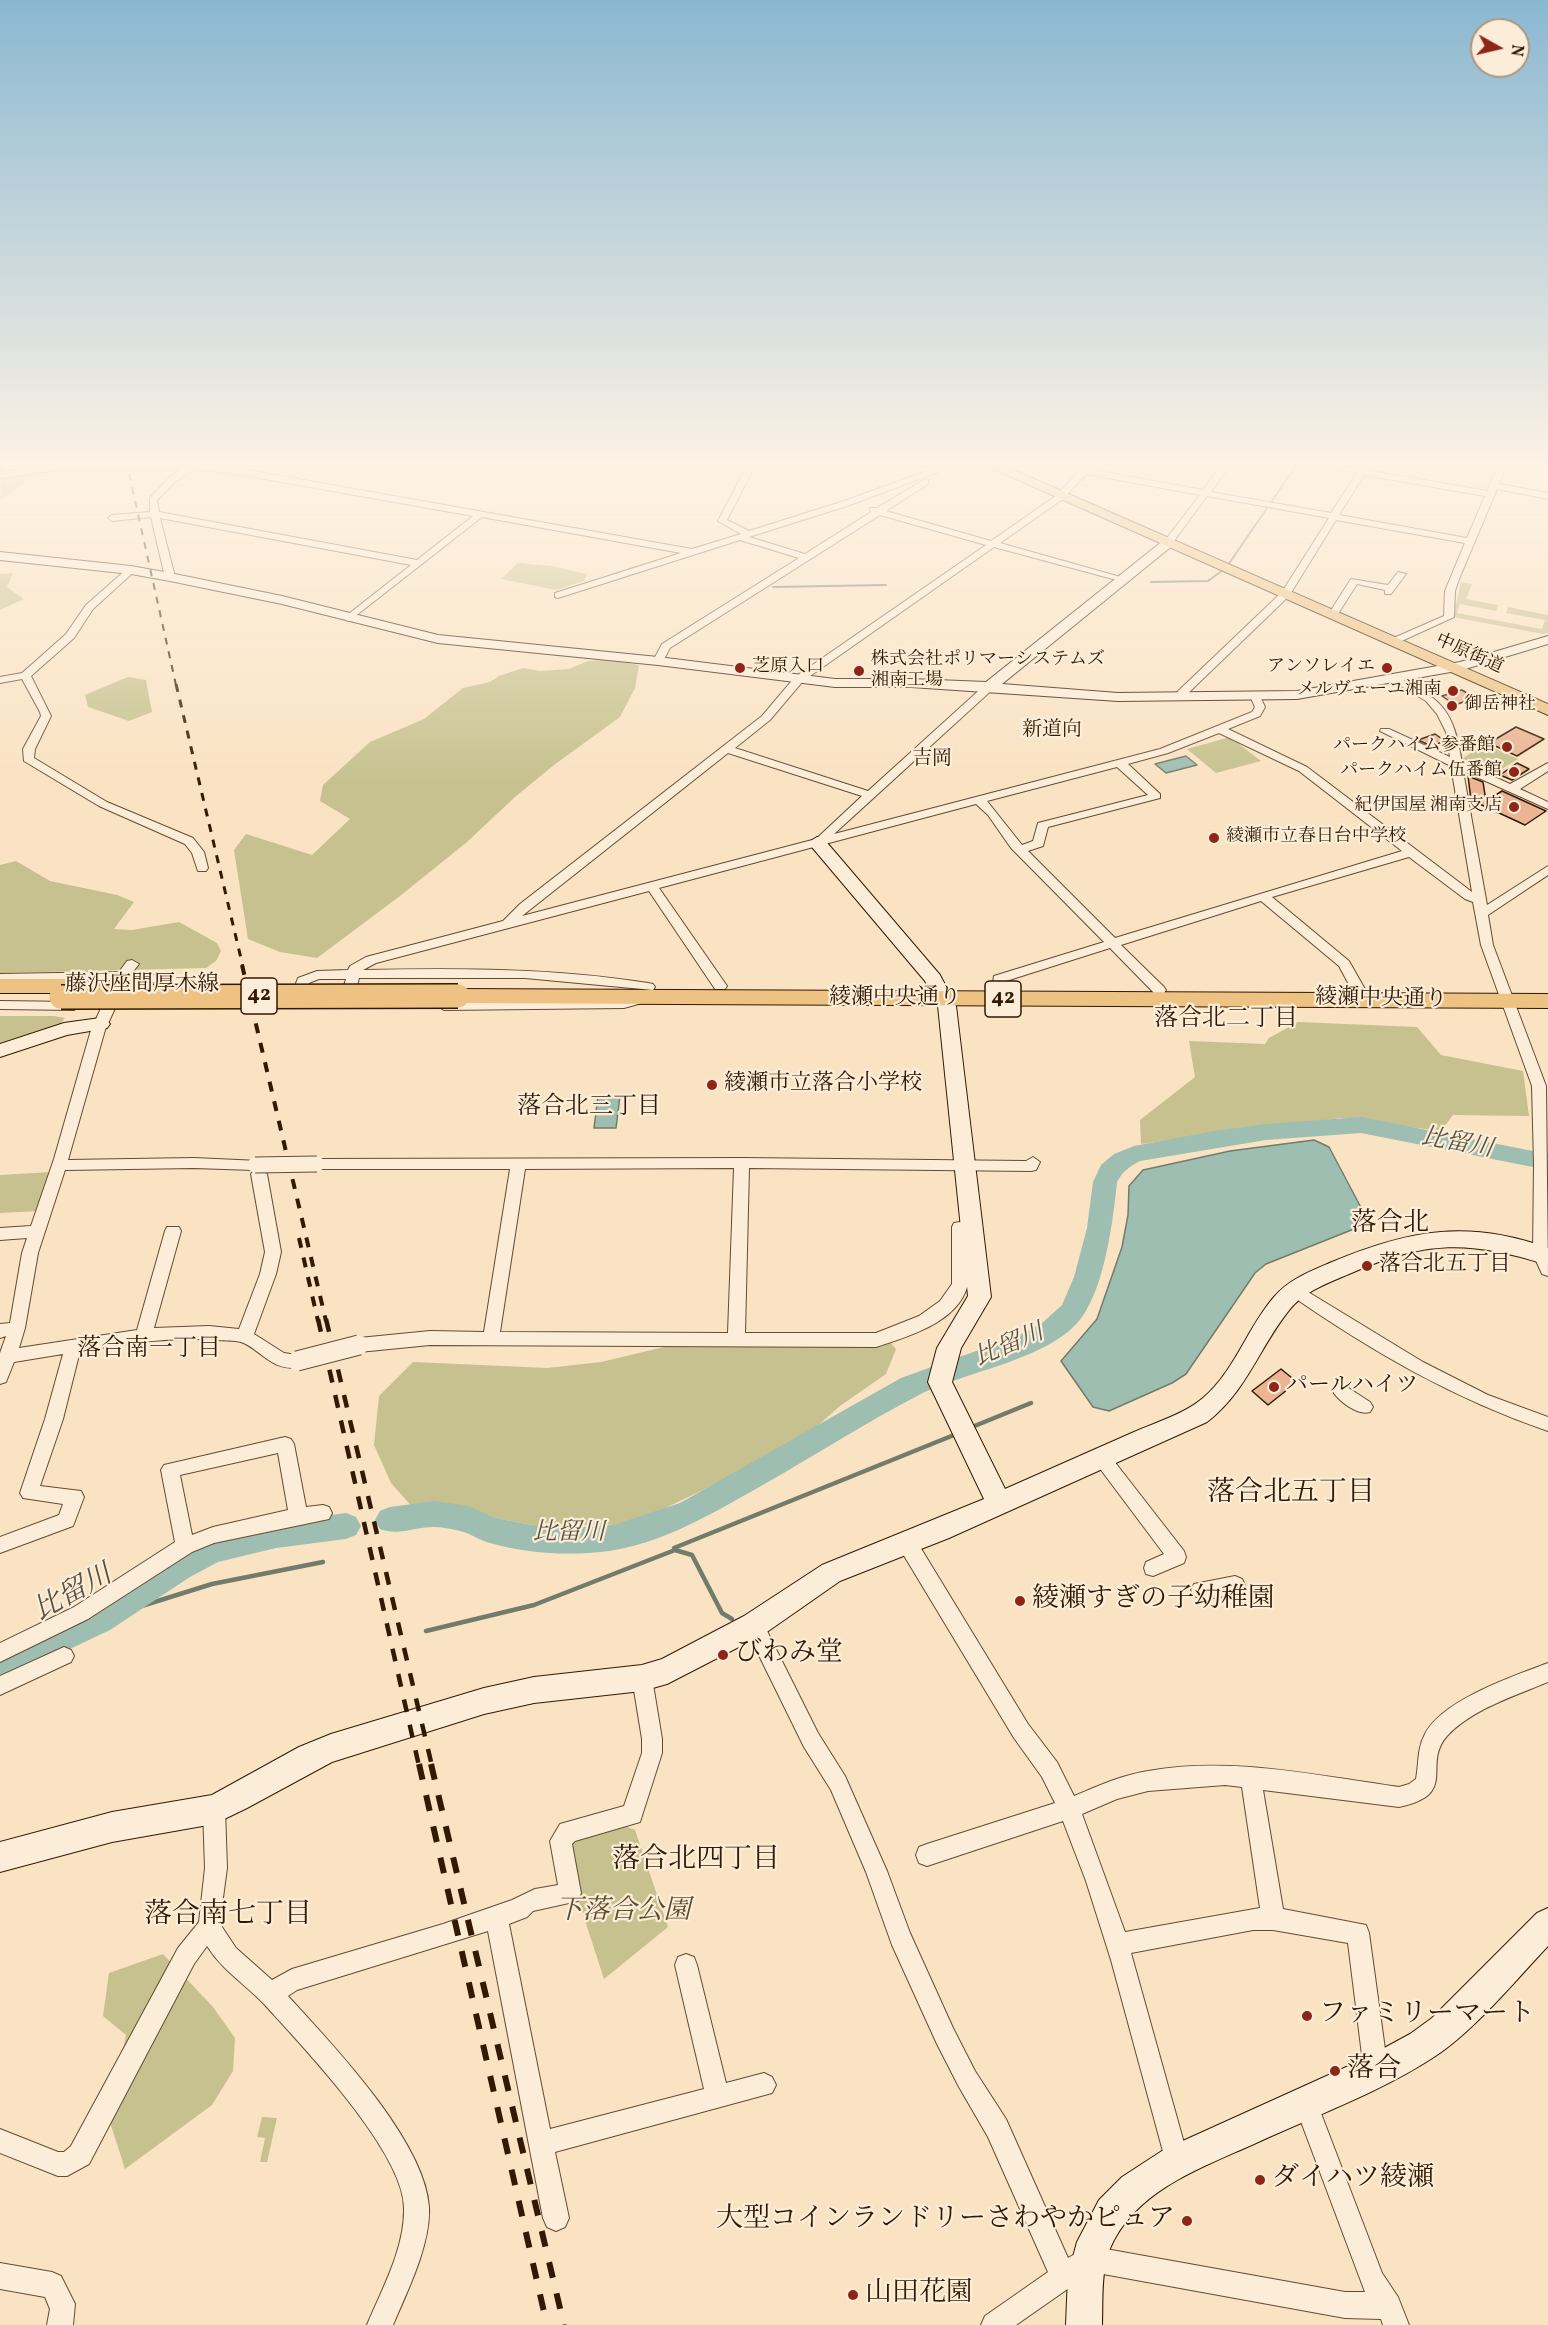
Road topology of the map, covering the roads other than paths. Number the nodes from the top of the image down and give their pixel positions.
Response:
1 (117, 568) edge
2 (168, 568) edge
3 (411, 568) edge
4 (641, 568) edge
5 (788, 568) edge
6 (956, 568) edge
7 (1079, 568) edge
8 (1136, 568) edge
9 (1227, 568) edge
10 (1302, 568) edge
11 (1458, 568) edge
12 (131, 570) junction
13 (1401, 574) dead end
14 (170, 577) junction
15 (1121, 580) junction
16 (1286, 594) junction
17 (558, 596) dead end
18 (1334, 615) junction
19 (349, 618) junction
20 (1548, 640) edge
21 (1393, 642) junction
22 (658, 661) junction
23 (1450, 668) junction
24 (25, 675) junction
25 (799, 679) junction
26 (1394, 679) junction
27 (0, 680) edge
28 (989, 687) junction
29 (1255, 696) junction
30 (1178, 698) junction
31 (1548, 710) edge
32 (1220, 729) junction
33 (1385, 731) dead end
34 (728, 749) junction
35 (1120, 763) junction
36 (1458, 764) junction
37 (1548, 766) edge
38 (1511, 789) junction
39 (870, 795) junction
40 (980, 800) junction
41 (1548, 806) edge
42 (817, 842) junction
43 (1021, 849) junction
44 (1409, 853) junction
45 (202, 868) dead end
46 (1548, 870) edge
47 (651, 885) junction
48 (1263, 896) junction
49 (1481, 907) junction
50 (508, 923) junction
51 (1115, 944) junction
52 (132, 964) dead end
53 (352, 975) junction
54 (123, 976) junction
55 (0, 978) edge
56 (0, 986) edge
57 (720, 986) junction
58 (460, 990) joint
59 (999, 990) junction
60 (1159, 990) junction
61 (1359, 991) junction
62 (64, 992) junction
63 (649, 992) junction
64 (1548, 992) edge
65 (942, 994) junction
66 (0, 996) edge
67 (1506, 997) junction
68 (1548, 1001) edge
69 (0, 1005) edge
70 (345, 1006) junction
71 (104, 1016) junction
72 (0, 1051) edge
73 (1033, 1162) dead end
74 (742, 1163) junction
75 (59, 1165) junction
76 (518, 1165) junction
77 (965, 1165) junction
78 (257, 1169) junction
79 (972, 1226) junction
80 (37, 1231) junction
81 (173, 1231) dead end
82 (0, 1234) edge
83 (1546, 1260) edge
84 (1295, 1290) junction
85 (8, 1330) edge
86 (144, 1335) junction
87 (245, 1336) junction
88 (491, 1339) junction
89 (736, 1339) junction
90 (73, 1347) junction
91 (8, 1356) junction
92 (0, 1377) edge
93 (1341, 1390) dead end
94 (1364, 1407) dead end
95 (1548, 1424) edge
96 (1101, 1457) junction
97 (999, 1503) junction
98 (323, 1513) dead end
99 (298, 1516) junction
100 (907, 1543) junction
101 (0, 1545) edge
102 (185, 1546) junction
103 (1153, 1568) dead end
104 (1235, 1585) dead end
105 (1201, 1590) dead end
106 (754, 1626) junction
107 (0, 1653) edge
108 (64, 1656) dead end
109 (1548, 1672) edge
110 (642, 1678) junction
111 (0, 1686) edge
112 (1251, 1778) junction
113 (214, 1809) junction
114 (1069, 1809) junction
115 (927, 1855) dead end
116 (0, 1857) edge
117 (495, 1916) junction
118 (1273, 1919) junction
119 (1548, 1924) edge
120 (211, 1927) junction
121 (1118, 1944) junction
122 (686, 1965) dead end
123 (270, 1994) junction
124 (1376, 2071) junction
125 (764, 2085) dead end
126 (717, 2095) junction
127 (1306, 2103) junction
128 (0, 2141) edge
129 (541, 2144) junction
130 (1177, 2161) junction
131 (556, 2218) dead end
132 (1076, 2267) junction
133 (0, 2276) edge
134 (1393, 2316) edge
135 (60, 2325) edge
136 (380, 2325) edge
137 (994, 2325) edge
138 (1084, 2325) edge

1 - 12 street
2 - 14 street
3 - 19 street
4 - 17 street
5 - 22 street
6 - 25 street
7 - 15 street
8 - 15 street
9 - 16 main road, 中原街道
10 - 16 street
11 - 21 street
12 - 14 street
12 - 24 street
13 - 18 street
14 - 19 street
15 - 28 street
16 - 18 main road, 中原街道
16 - 30 street
18 - 21 main road, 中原街道
19 - 22 street
20 - 23 street
21 - 23 main road, 中原街道
22 - 25 street
23 - 26 street
23 - 31 main road, 中原街道
24 - 27 street
24 - 45 street
25 - 28 street
25 - 34 street
26 - 29 street
26 - 36 street
28 - 30 street
28 - 39 street
29 - 30 street
29 - 32 street
32 - 35 street
32 - 44 street
33 - 36 street
34 - 39 street
34 - 50 street
35 - 40 street
35 - 43 street
36 - 38 street
36 - 49 street
37 - 38 street
38 - 41 street
39 - 42 street
40 - 42 street
40 - 43 street
42 - 47 street
42 - 65 street
43 - 51 street
44 - 48 street
44 - 49 street
46 - 49 street
47 - 50 street
47 - 57 street
48 - 51 street
48 - 61 street
49 - 67 street
50 - 53 street
51 - 59 street
51 - 60 street
52 - 54 street
53 - 63 street
53 - 70 street
53 - 70 street
54 - 55 street
54 - 71 street
54 - 71 street
56 - 62 main road, 藤沢座間厚木線 / 42
57 - 63 main road, 綾瀬中央通り / 42
57 - 65 main road, 綾瀬中央通り / 42
58 - 62 main road, 藤沢座間厚木線 / 42, bridge
58 - 63 main road, 綾瀬中央通り / 42
59 - 60 main road, 綾瀬中央通り / 42
59 - 65 main road, 綾瀬中央通り / 42
60 - 61 main road, 綾瀬中央通り / 42
61 - 67 main road, 綾瀬中央通り / 42
62 - 66 main road, 藤沢座間厚木線 / 42
63 - 65 main road, 綾瀬中央通り / 42
63 - 70 street
64 - 67 main road, 綾瀬中央通り / 42
65 - 67 main road, 綾瀬中央通り / 42
65 - 77 street
67 - 68 main road, 綾瀬中央通り / 42
67 - 83 street
69 - 71 street
71 - 72 street
71 - 75 street
73 - 77 street
74 - 76 street
74 - 77 street
74 - 89 street
75 - 78 street
75 - 80 street
76 - 78 street, bridge
76 - 88 street
77 - 79 street
78 - 87 street
79 - 89 street
79 - 97 street
80 - 82 street
80 - 85 street
81 - 86 street
83 - 84 street
84 - 95 street
84 - 96 street
85 - 91 street
86 - 87 street
86 - 90 street
87 - 88 street, bridge
88 - 89 street
90 - 91 street
90 - 101 street
91 - 92 street
93 - 94 street
96 - 97 street
96 - 103 street
97 - 100 street
98 - 99 street
99 - 102 street
99 - 102 street
100 - 106 street
100 - 114 street
102 - 107 street
104 - 105 street
106 - 110 street
106 - 132 street
108 - 111 street
109 - 112 street
110 - 113 street
110 - 117 street
112 - 114 street
112 - 118 street
113 - 116 street
113 - 120 street
114 - 115 street
114 - 121 street
117 - 123 street
117 - 129 street
118 - 121 street
118 - 124 street
119 - 124 street
120 - 123 street
120 - 128 street
121 - 130 street
122 - 126 street
123 - 136 street
124 - 127 street
125 - 126 street
126 - 129 street
127 - 130 street
127 - 134 street
129 - 131 street
130 - 132 street
132 - 134 street
132 - 137 street
132 - 138 street
133 - 135 street

